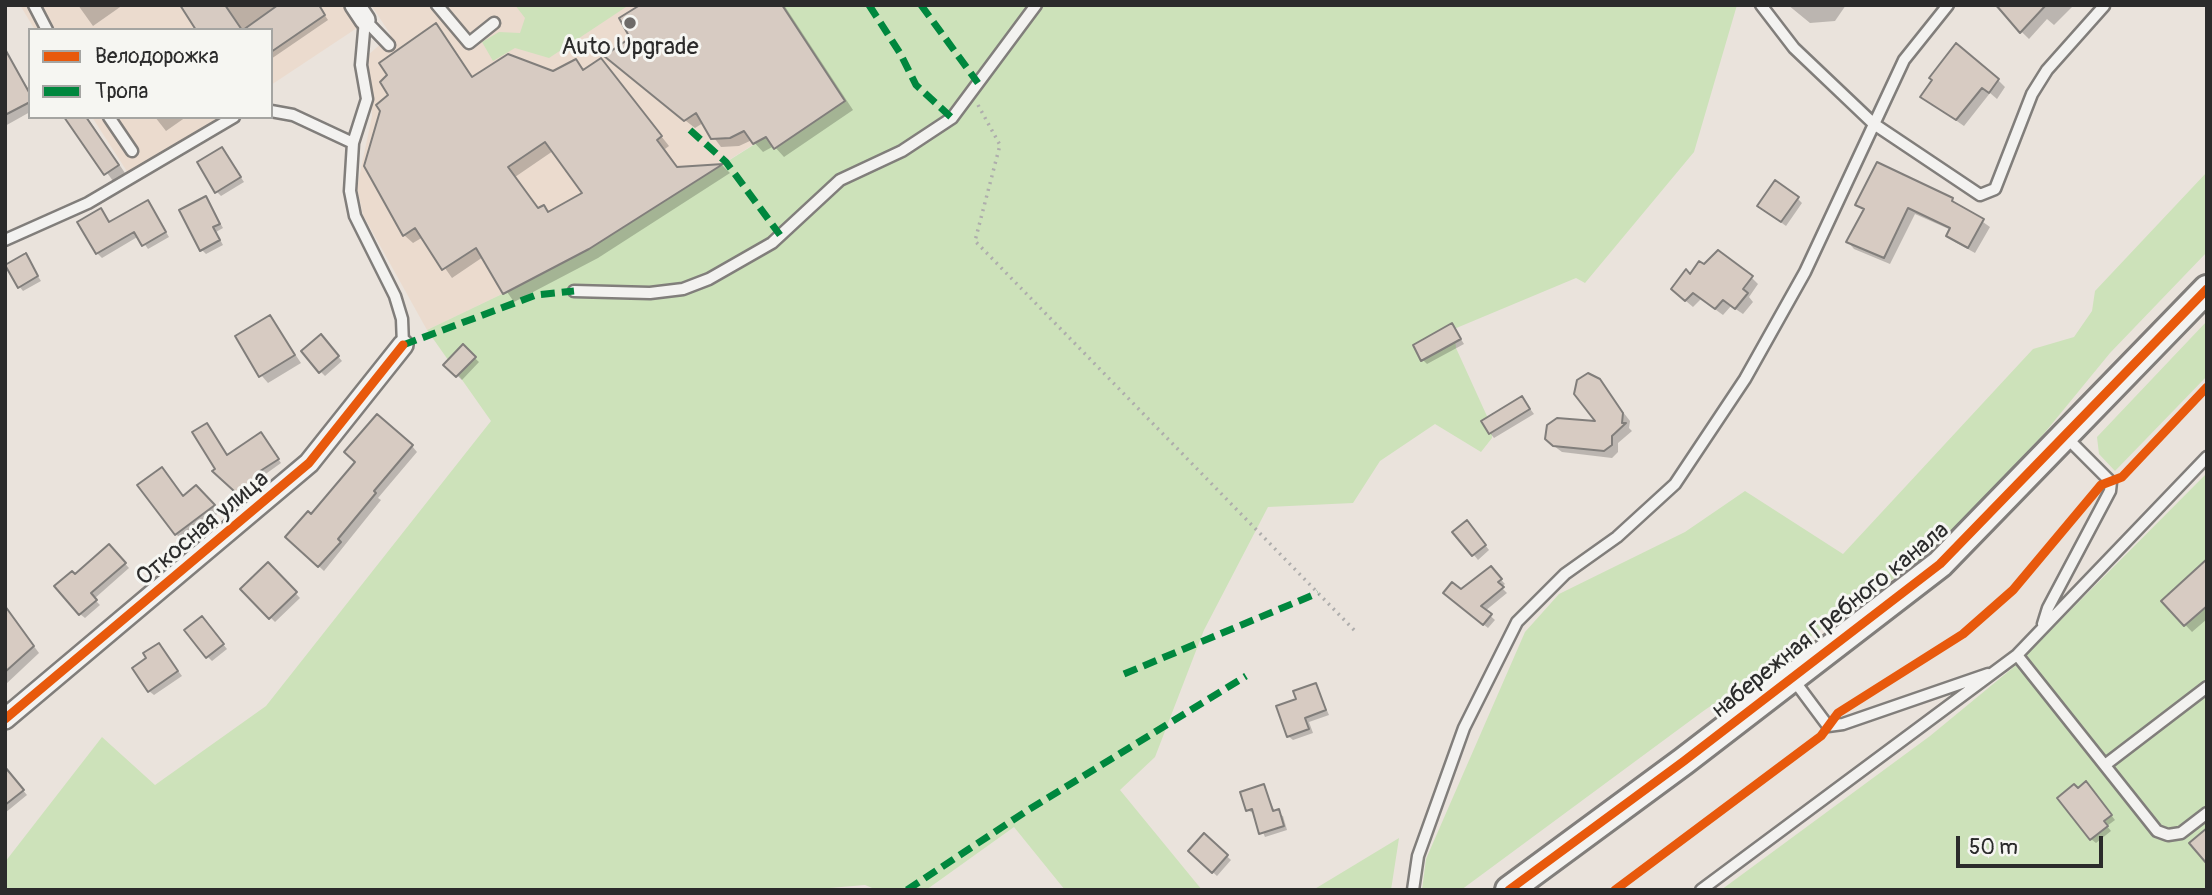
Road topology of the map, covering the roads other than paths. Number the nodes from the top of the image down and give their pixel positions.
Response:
1 (34, 5) edge
2 (437, 5) edge
3 (1036, 5) edge
4 (1761, 5) edge
5 (1948, 5) edge
6 (2104, 6) edge
7 (360, 13) edge
8 (494, 23) dead end
9 (46, 28) edge
10 (390, 45) dead end
11 (273, 111) edge
12 (110, 119) edge
13 (231, 119) edge
14 (1874, 124) junction
15 (353, 143) junction
16 (132, 151) dead end
17 (5, 240) edge
18 (2207, 289) edge
19 (574, 291) dead end
20 (402, 345) joint
21 (2066, 437) junction
22 (2207, 457) edge
23 (2042, 628) junction
24 (2017, 654) junction
25 (1995, 671) junction
26 (1793, 678) junction
27 (2207, 687) edge
28 (5, 719) edge
29 (2105, 765) junction
30 (2207, 813) edge
31 (1413, 890) edge
32 (1509, 890) edge
33 (1701, 890) edge

1 - 9 lane
2 - 8 lane
3 - 19 lane
4 - 14 lane
5 - 14 lane
6 - 14 lane
7 - 10 lane
7 - 15 lane
11 - 15 lane
12 - 16 lane
13 - 17 lane
14 - 31 lane
15 - 20 lane
18 - 21 street, набережная Гребного канала
20 - 28 street, Откосная улица
21 - 23 lane
21 - 26 street, набережная Гребного канала
22 - 23 lane
23 - 24 lane
24 - 25 lane
24 - 29 lane
25 - 26 lane
25 - 33 lane
26 - 32 street, набережная Гребного канала
27 - 29 lane
29 - 30 lane

